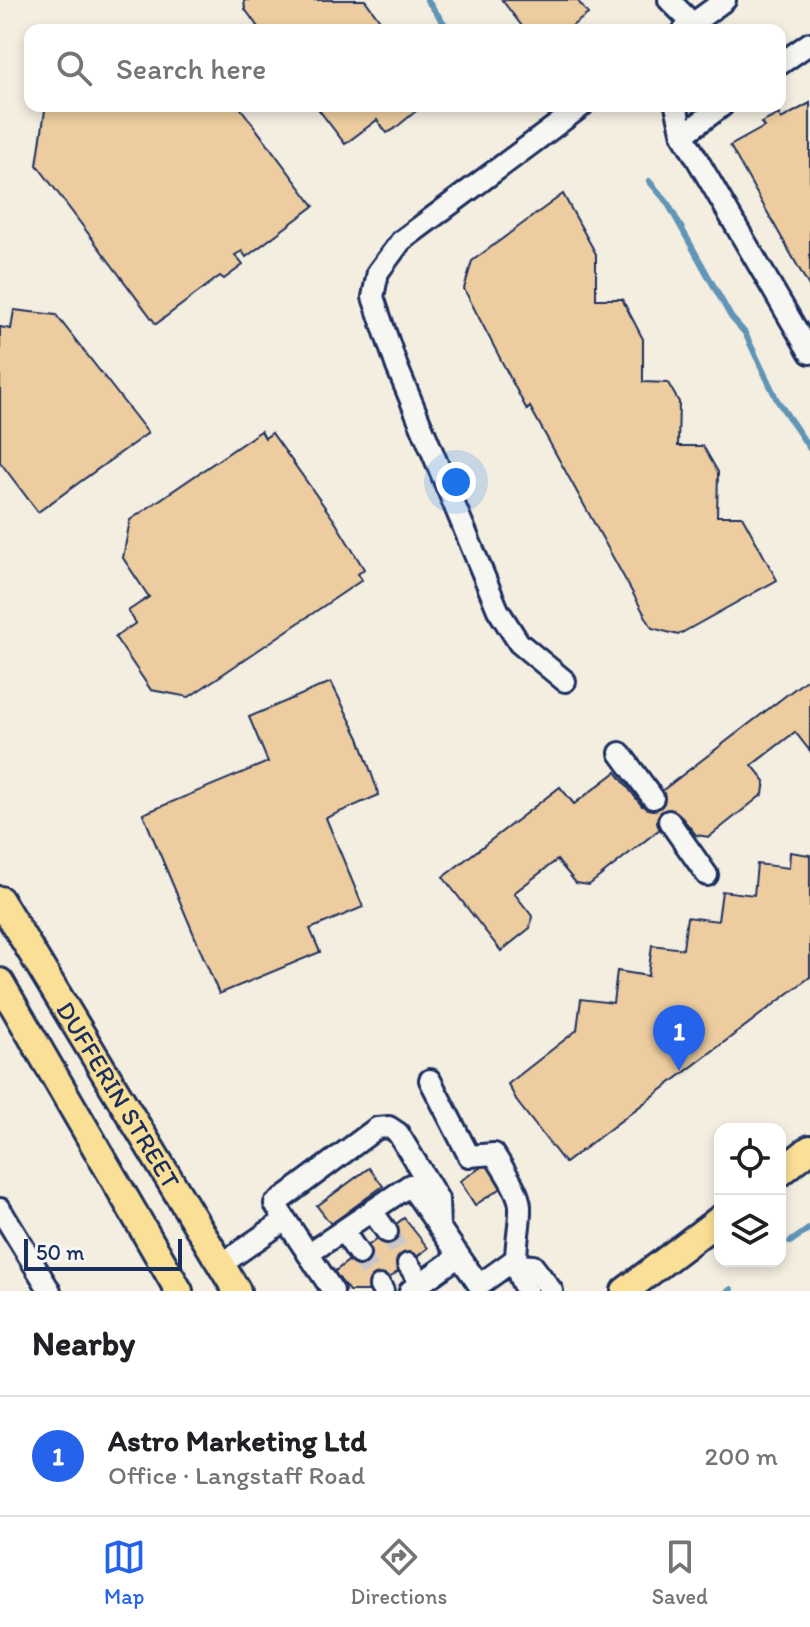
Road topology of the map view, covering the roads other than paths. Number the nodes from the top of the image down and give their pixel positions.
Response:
1 (669, 0) edge
2 (725, 0) edge
3 (686, 24) edge
4 (692, 24) edge
5 (810, 43) edge
6 (786, 60) edge
7 (574, 112) edge
8 (677, 112) edge
9 (714, 112) edge
10 (683, 135) junction
11 (810, 353) edge
12 (565, 681) dead end
13 (620, 753) dead end
14 (653, 798) dead end
15 (669, 821) dead end
16 (707, 875) dead end
17 (0, 900) edge
18 (0, 982) edge
19 (430, 1080) dead end
20 (810, 1149) edge
21 (786, 1168) edge
22 (0, 1209) edge
23 (372, 1211) junction
24 (285, 1220) junction
25 (714, 1224) edge
26 (439, 1227) junction
27 (343, 1231) junction
28 (387, 1232) tunnel mouth
29 (308, 1254) junction
30 (359, 1254) tunnel mouth
31 (459, 1256) junction
32 (516, 1262) junction
33 (222, 1264) junction
34 (408, 1264) tunnel mouth
35 (416, 1287) edge
36 (50, 1291) edge
37 (179, 1291) edge
38 (237, 1291) edge
39 (333, 1291) edge
40 (527, 1291) edge
41 (552, 1291) edge
42 (625, 1291) edge

1 - 3 street
2 - 4 street
5 - 6 street
7 - 12 street
8 - 10 street
9 - 10 street
10 - 11 street
13 - 14 street
15 - 16 street
17 - 33 main road, DUFFERIN STREET
18 - 37 main road, DUFFERIN STREET
19 - 32 street
20 - 21 main road
22 - 36 street
23 - 26 street
23 - 27 street
23 - 28 street
24 - 26 street
24 - 29 street
24 - 33 street
25 - 42 main road
26 - 31 street
27 - 29 street
27 - 30 street
29 - 39 street
31 - 32 street
31 - 35 street
32 - 40 street
32 - 41 street
33 - 38 main road, DUFFERIN STREET
34 - 35 street

